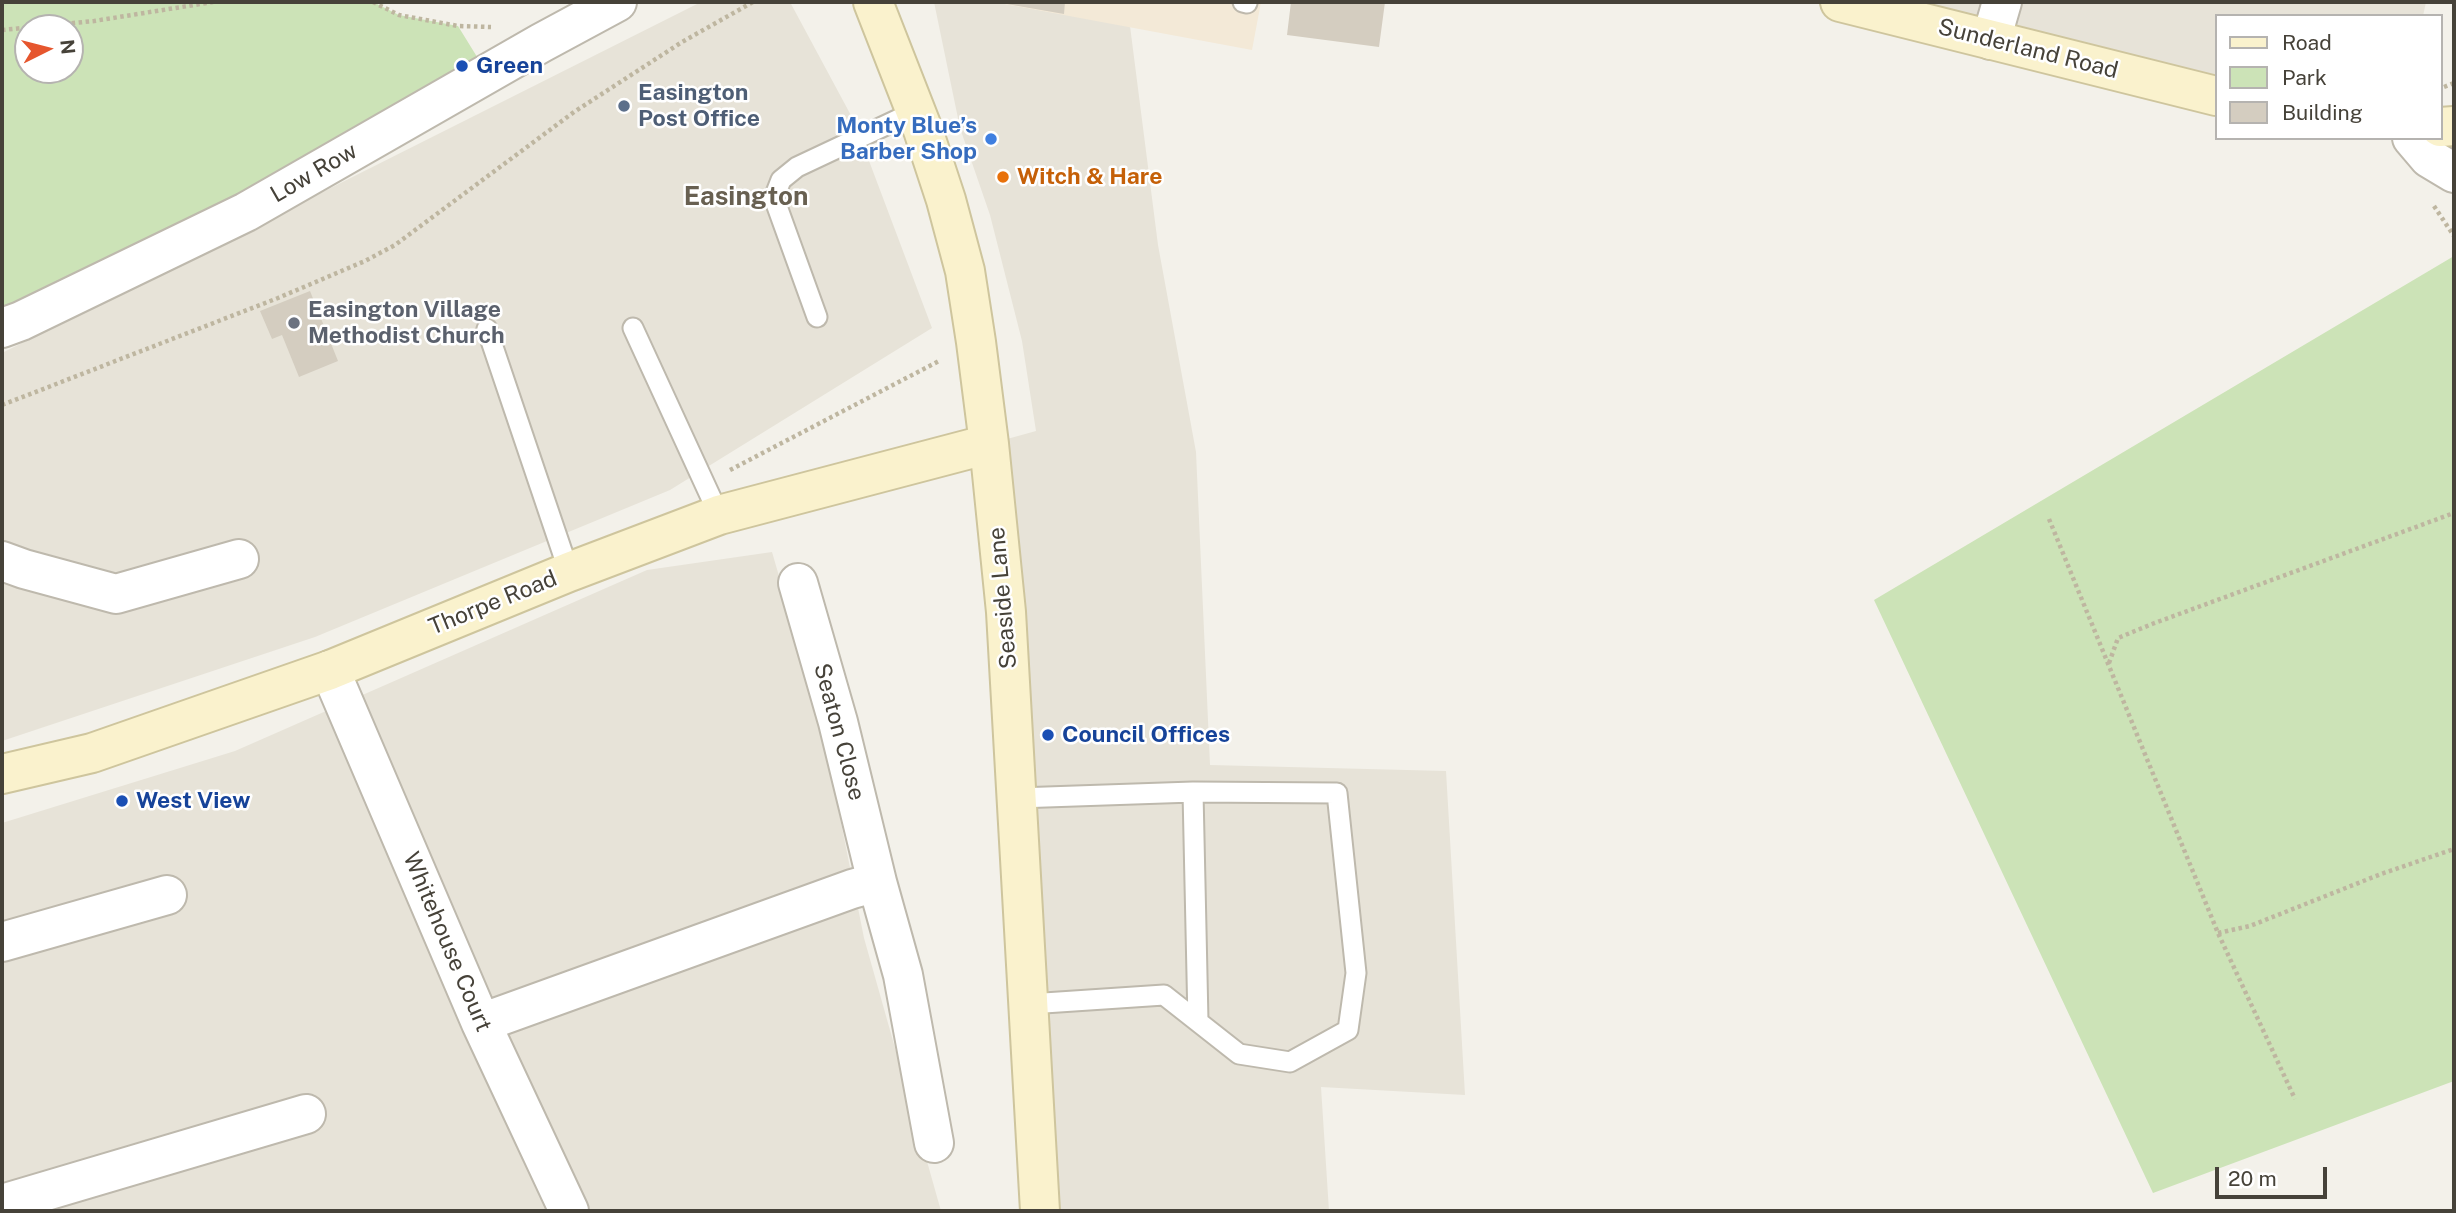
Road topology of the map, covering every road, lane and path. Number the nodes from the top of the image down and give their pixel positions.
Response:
1 (213, 2) edge
2 (373, 2) edge
3 (617, 2) edge
4 (753, 2) edge
5 (873, 2) edge
6 (1840, 2) edge
7 (2002, 2) edge
8 (2, 30) edge
9 (1992, 40) junction
10 (541, 43) junction
11 (2214, 96) edge
12 (916, 111) junction
13 (2414, 140) edge
14 (2454, 173) edge
15 (817, 317) dead end
16 (2, 328) edge
17 (633, 328) dead end
18 (488, 329) dead end
19 (976, 342) junction
20 (2, 405) edge
21 (989, 444) junction
22 (711, 499) junction
23 (2454, 513) edge
24 (2049, 519) dead end
25 (239, 559) dead end
26 (2, 561) edge
27 (569, 572) junction
28 (798, 583) dead end
29 (2108, 664) junction
30 (330, 670) junction
31 (2, 774) edge
32 (1193, 792) junction
33 (1017, 798) junction
34 (2454, 849) edge
35 (877, 881) junction
36 (167, 895) dead end
37 (2218, 933) junction
38 (2, 942) edge
39 (1029, 1004) junction
40 (1198, 1021) junction
41 (481, 1023) junction
42 (2295, 1099) dead end
43 (306, 1114) dead end
44 (934, 1143) dead end
45 (2, 1204) edge
46 (569, 1211) edge
47 (1040, 1211) edge

1 - 8 path
2 - 10 path
3 - 10 street, Low Row
4 - 20 path
5 - 12 main road, Seaside Lane
6 - 9 main road, Sunderland Road
7 - 9 street
9 - 11 main road, Sunderland Road
10 - 16 street, Low Row
12 - 15 lane
12 - 19 main road, Seaside Lane
13 - 14 street
17 - 22 lane
18 - 27 lane
19 - 21 main road, Seaside Lane
19 - 22 path
21 - 22 main road, Thorpe Road
21 - 33 main road, Seaside Lane
22 - 27 main road, Thorpe Road
23 - 29 path
24 - 29 path
25 - 26 street
27 - 30 main road, Thorpe Road
28 - 35 street, Seaton Close
29 - 37 path
30 - 31 main road, Thorpe Road
30 - 41 street, Whitehouse Court
32 - 33 lane
32 - 40 lane
32 - 40 lane
33 - 39 main road, Seaside Lane
34 - 37 path
35 - 41 street
35 - 44 street, Seaton Close
36 - 38 street
37 - 42 path
39 - 40 lane
39 - 47 main road, Seaside Lane
41 - 46 street, Whitehouse Court
43 - 45 street

